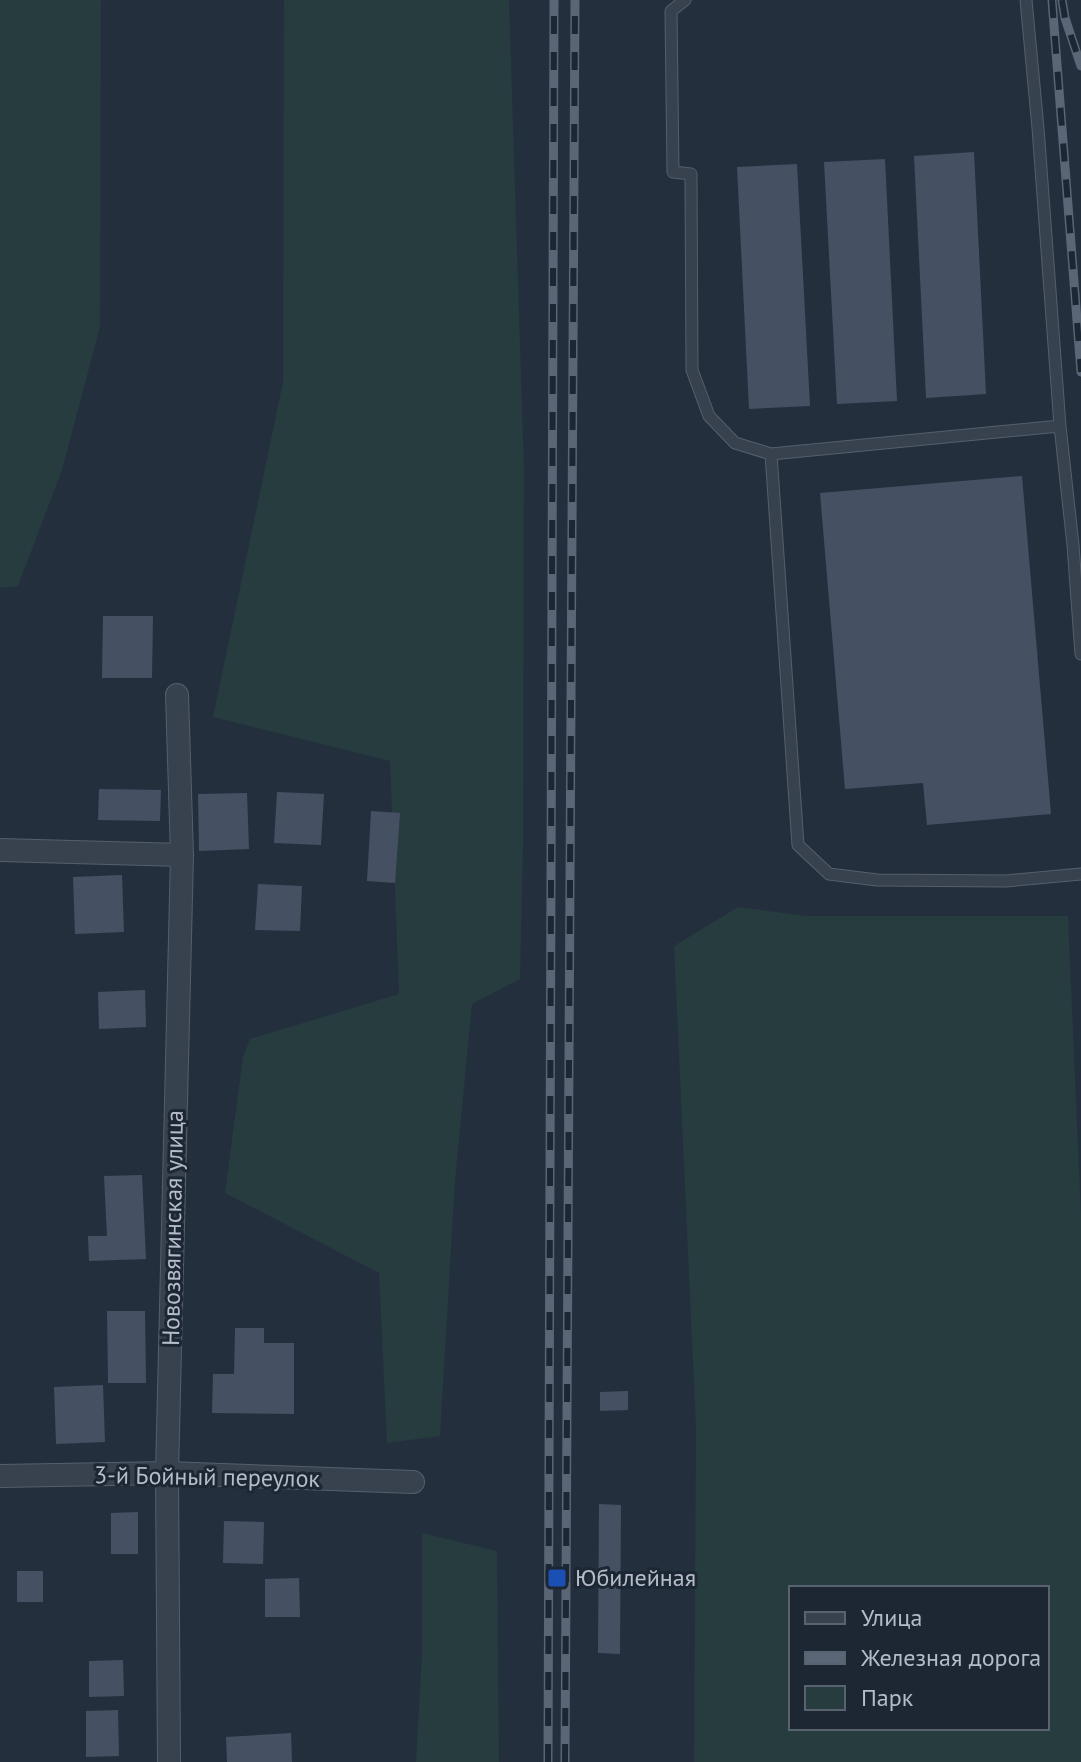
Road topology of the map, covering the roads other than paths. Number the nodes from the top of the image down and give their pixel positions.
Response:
1 (685, 0) edge
2 (1026, 0) edge
3 (1060, 426) junction
4 (771, 454) junction
5 (1077, 545) edge
6 (1081, 654) edge
7 (177, 695) dead end
8 (0, 850) edge
9 (182, 855) junction
10 (1081, 874) edge
11 (167, 1473) junction
12 (0, 1476) edge
13 (413, 1482) dead end
14 (169, 1762) edge

1 - 4 lane
2 - 3 lane
3 - 4 lane
3 - 5 lane
4 - 10 lane
5 - 6 lane
7 - 9 street, Новозвягинская улица
8 - 9 street
9 - 11 street, Новозвягинская улица
11 - 12 street, 3-й Бойный переулок
11 - 13 street, 3-й Бойный переулок
11 - 14 street, Новозвягинская улица

